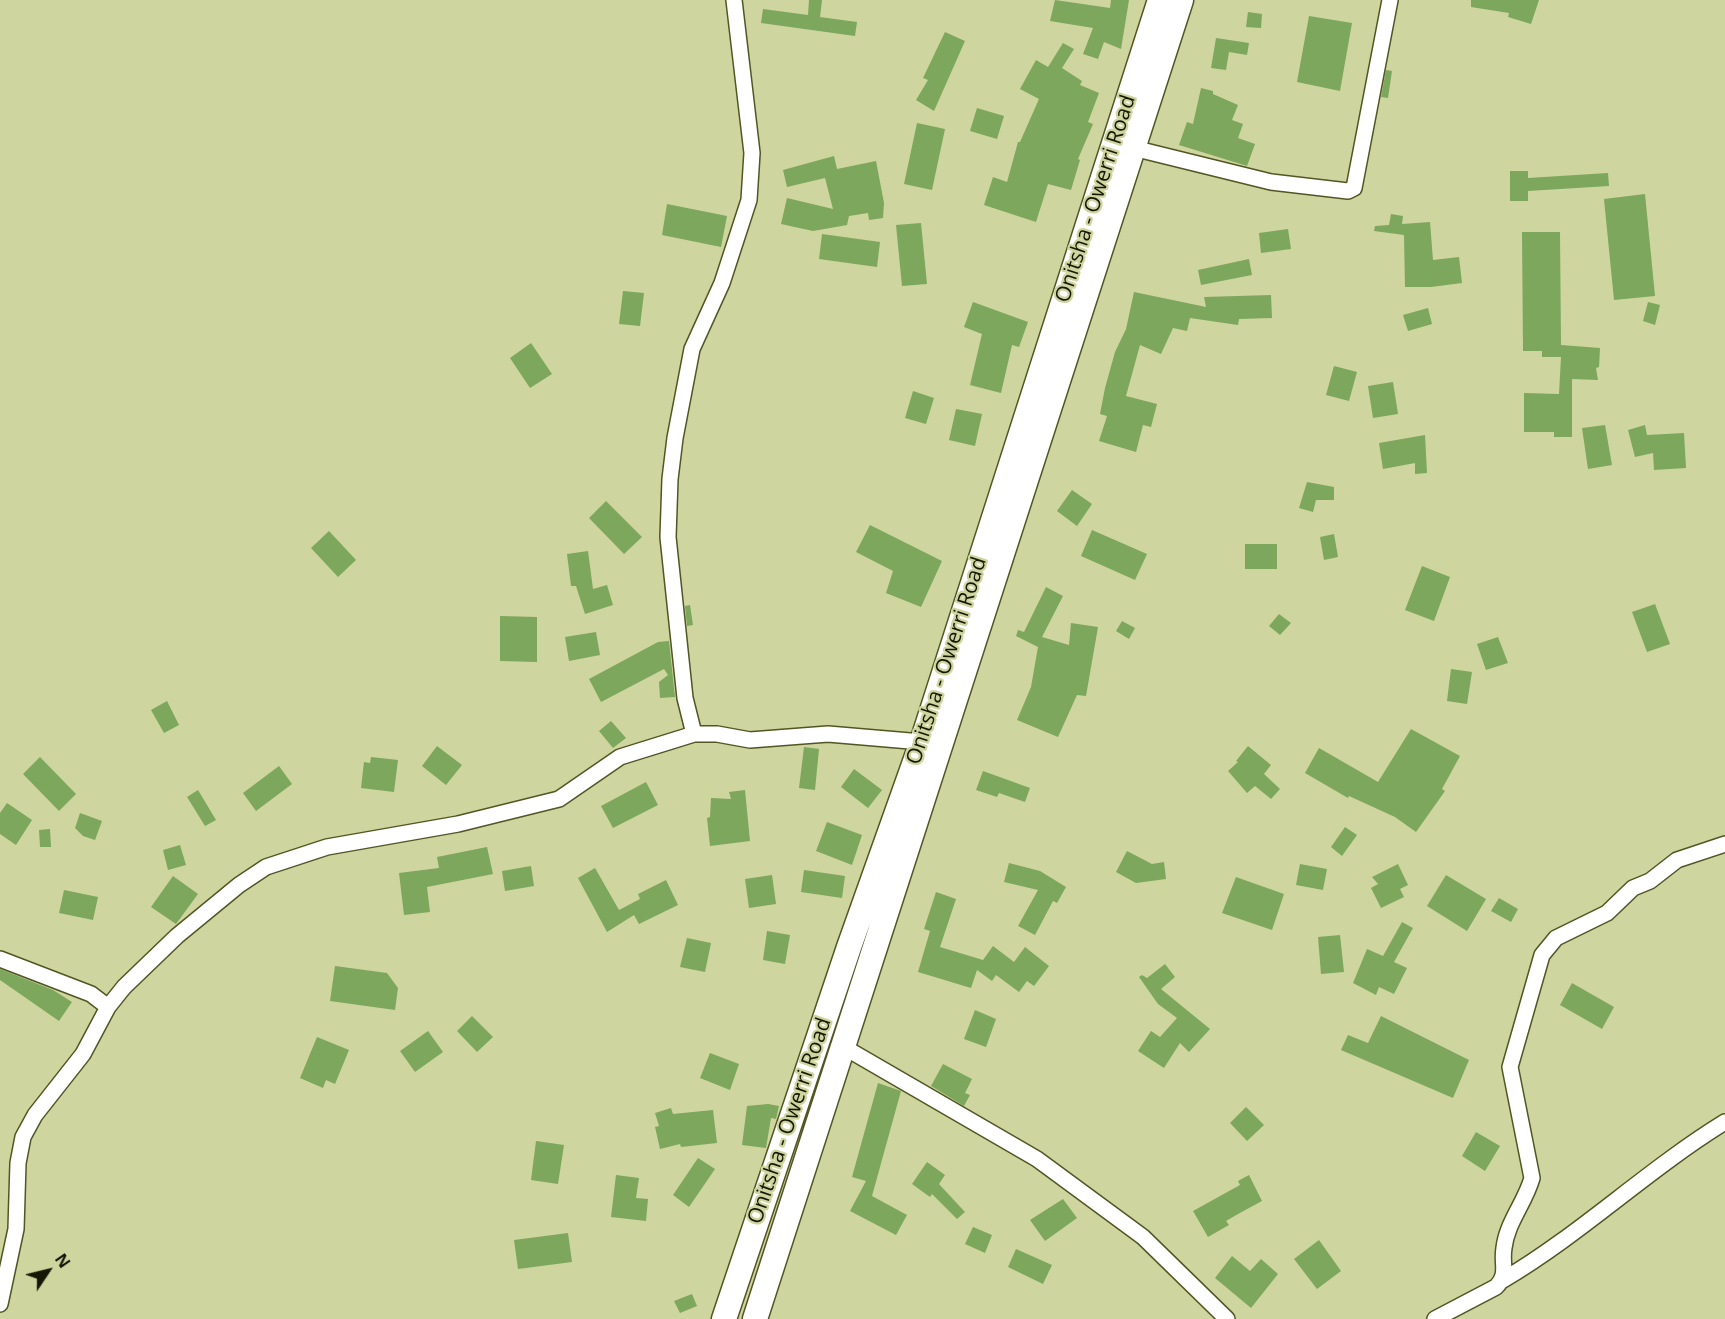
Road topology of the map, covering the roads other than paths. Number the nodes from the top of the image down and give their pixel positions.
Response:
1 (734, 0) edge
2 (1160, 0) edge
3 (1181, 0) edge
4 (1390, 0) edge
5 (1133, 148) junction
6 (694, 734) junction
7 (922, 742) junction
8 (1725, 844) edge
9 (0, 959) edge
10 (108, 1007) junction
11 (842, 1046) junction
12 (1725, 1122) edge
13 (1503, 1280) junction
14 (0, 1304) edge
15 (724, 1319) edge
16 (755, 1319) edge
17 (1227, 1319) edge
18 (1436, 1319) edge

1 - 6 street
2 - 7 highway, Onitsha - Owerri Road
3 - 5 highway, Onitsha - Owerri Road
4 - 5 street
5 - 11 highway, Onitsha - Owerri Road
6 - 7 street
6 - 10 street
7 - 15 highway, Onitsha - Owerri Road
8 - 13 street
9 - 10 street
10 - 14 street
11 - 16 highway, Onitsha - Owerri Road
11 - 17 street
12 - 13 street
13 - 18 street

